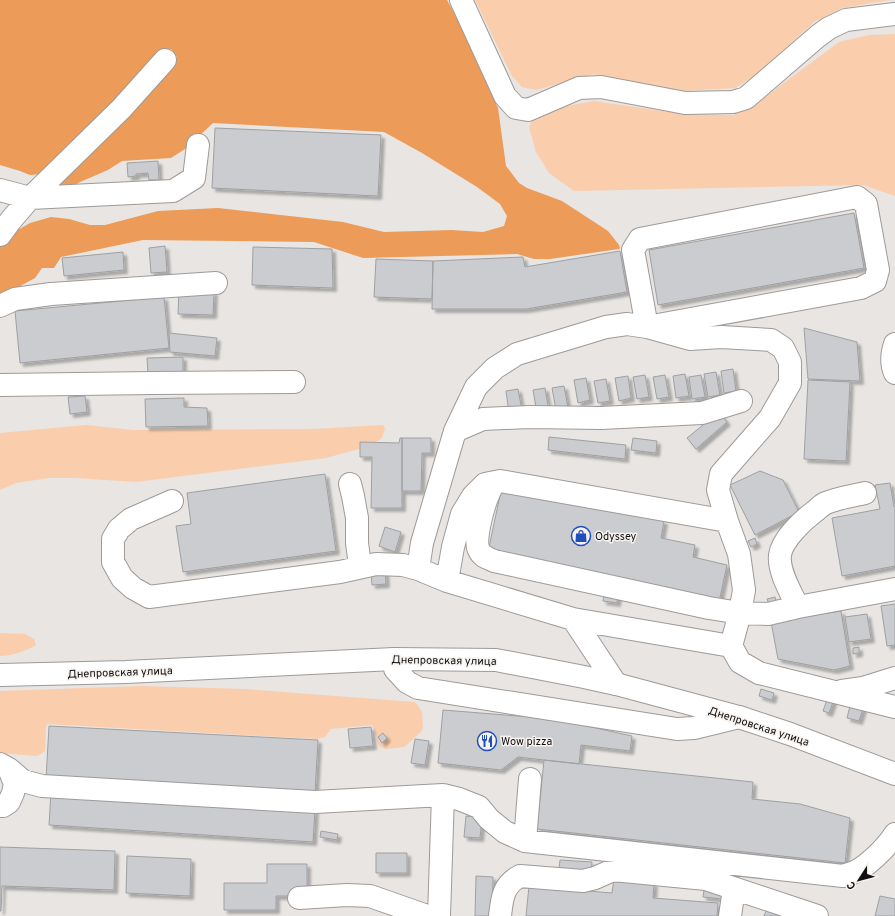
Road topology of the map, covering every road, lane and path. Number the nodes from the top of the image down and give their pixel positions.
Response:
1 (462, 0) edge
2 (895, 14) edge
3 (165, 60) dead end
4 (198, 145) dead end
5 (0, 190) edge
6 (30, 198) junction
7 (0, 235) edge
8 (216, 283) dead end
9 (0, 306) edge
10 (647, 327) junction
11 (895, 344) edge
12 (895, 372) edge
13 (294, 382) dead end
14 (0, 386) edge
15 (741, 401) dead end
16 (455, 431) junction
17 (495, 482) junction
18 (350, 484) dead end
19 (865, 493) dead end
20 (172, 501) dead end
21 (727, 521) junction
22 (363, 567) junction
23 (418, 569) junction
24 (447, 581) junction
25 (895, 589) edge
26 (798, 607) junction
27 (740, 613) junction
28 (573, 619) junction
29 (731, 646) junction
30 (394, 659) junction
31 (0, 675) edge
32 (895, 678) edge
33 (616, 684) junction
34 (837, 692) junction
35 (895, 707) edge
36 (739, 717) junction
37 (4, 766) edge
38 (895, 774) edge
39 (530, 779) dead end
40 (443, 795) junction
41 (0, 806) edge
42 (895, 834) edge
43 (526, 841) junction
44 (734, 889) junction
45 (299, 898) dead end
46 (428, 916) edge
47 (439, 916) edge
48 (500, 916) edge
49 (730, 916) edge
50 (818, 916) edge

1 - 2 main road
3 - 6 main road
4 - 6 main road
5 - 6 main road
6 - 7 main road
8 - 9 main road
10 - 10 main road
10 - 16 main road
10 - 21 main road
11 - 12 main road
13 - 14 main road
15 - 16 main road
16 - 23 main road
17 - 21 main road
17 - 24 main road
17 - 27 main road
18 - 22 main road
19 - 26 main road
20 - 22 main road
21 - 27 main road
22 - 23 main road
23 - 24 main road
24 - 28 main road
25 - 26 main road
26 - 27 main road
27 - 29 main road
28 - 29 main road
28 - 33 main road
29 - 34 main road
30 - 31 main road, Днепровская улица
30 - 33 main road, Днепровская улица
30 - 36 main road
32 - 34 main road
33 - 36 main road, Днепровская улица
34 - 35 main road
36 - 38 main road, Днепровская улица
37 - 40 main road
37 - 41 main road
39 - 43 main road
40 - 43 main road
40 - 47 main road
42 - 43 main road
44 - 48 main road
44 - 49 main road
44 - 50 main road
45 - 46 main road
46 - 47 main road

